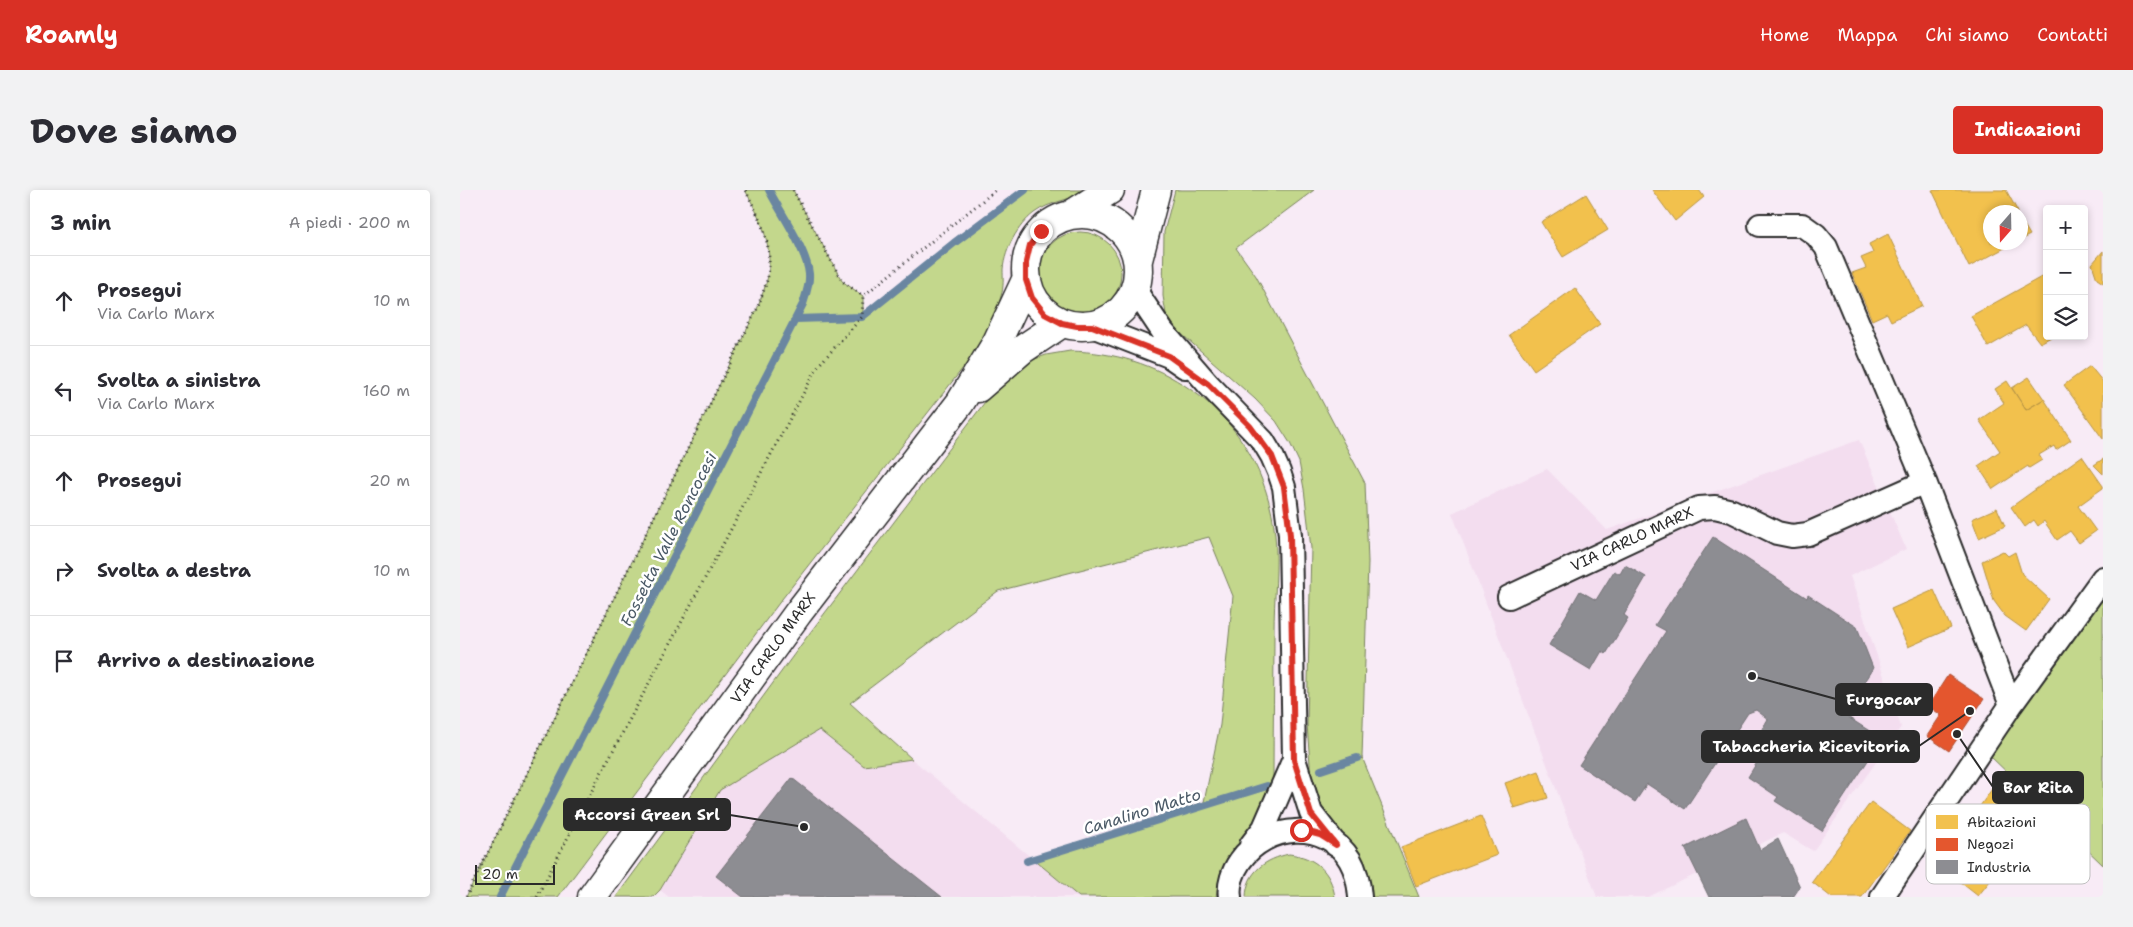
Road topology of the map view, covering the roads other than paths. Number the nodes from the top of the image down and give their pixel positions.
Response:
1 (1110, 190) edge
2 (1156, 190) edge
3 (1072, 214) junction
4 (1760, 225) dead end
5 (1138, 260) junction
6 (1026, 280) junction
7 (1135, 290) junction
8 (1062, 323) junction
9 (1092, 326) junction
10 (1208, 384) junction
11 (960, 403) junction
12 (1925, 482) junction
13 (2103, 578) edge
14 (1509, 597) dead end
15 (2011, 704) junction
16 (1294, 760) junction
17 (1944, 804) edge
18 (1926, 831) edge
19 (1336, 845) junction
20 (1248, 850) junction
21 (592, 897) edge
22 (1230, 897) edge
23 (1360, 897) edge
24 (1882, 897) edge

1 - 3 street
2 - 5 street
3 - 5 street
3 - 6 street
4 - 12 street
5 - 7 street
6 - 8 street
6 - 11 street, VIA CARLO MARX
7 - 9 street
7 - 10 street
8 - 9 street
8 - 11 street, VIA CARLO MARX
9 - 10 street
10 - 16 street
11 - 21 street, VIA CARLO MARX
12 - 14 street, VIA CARLO MARX
12 - 15 street
13 - 15 street
15 - 17 street
16 - 19 street
16 - 20 street
18 - 24 street
19 - 20 street
19 - 23 street
20 - 22 street

